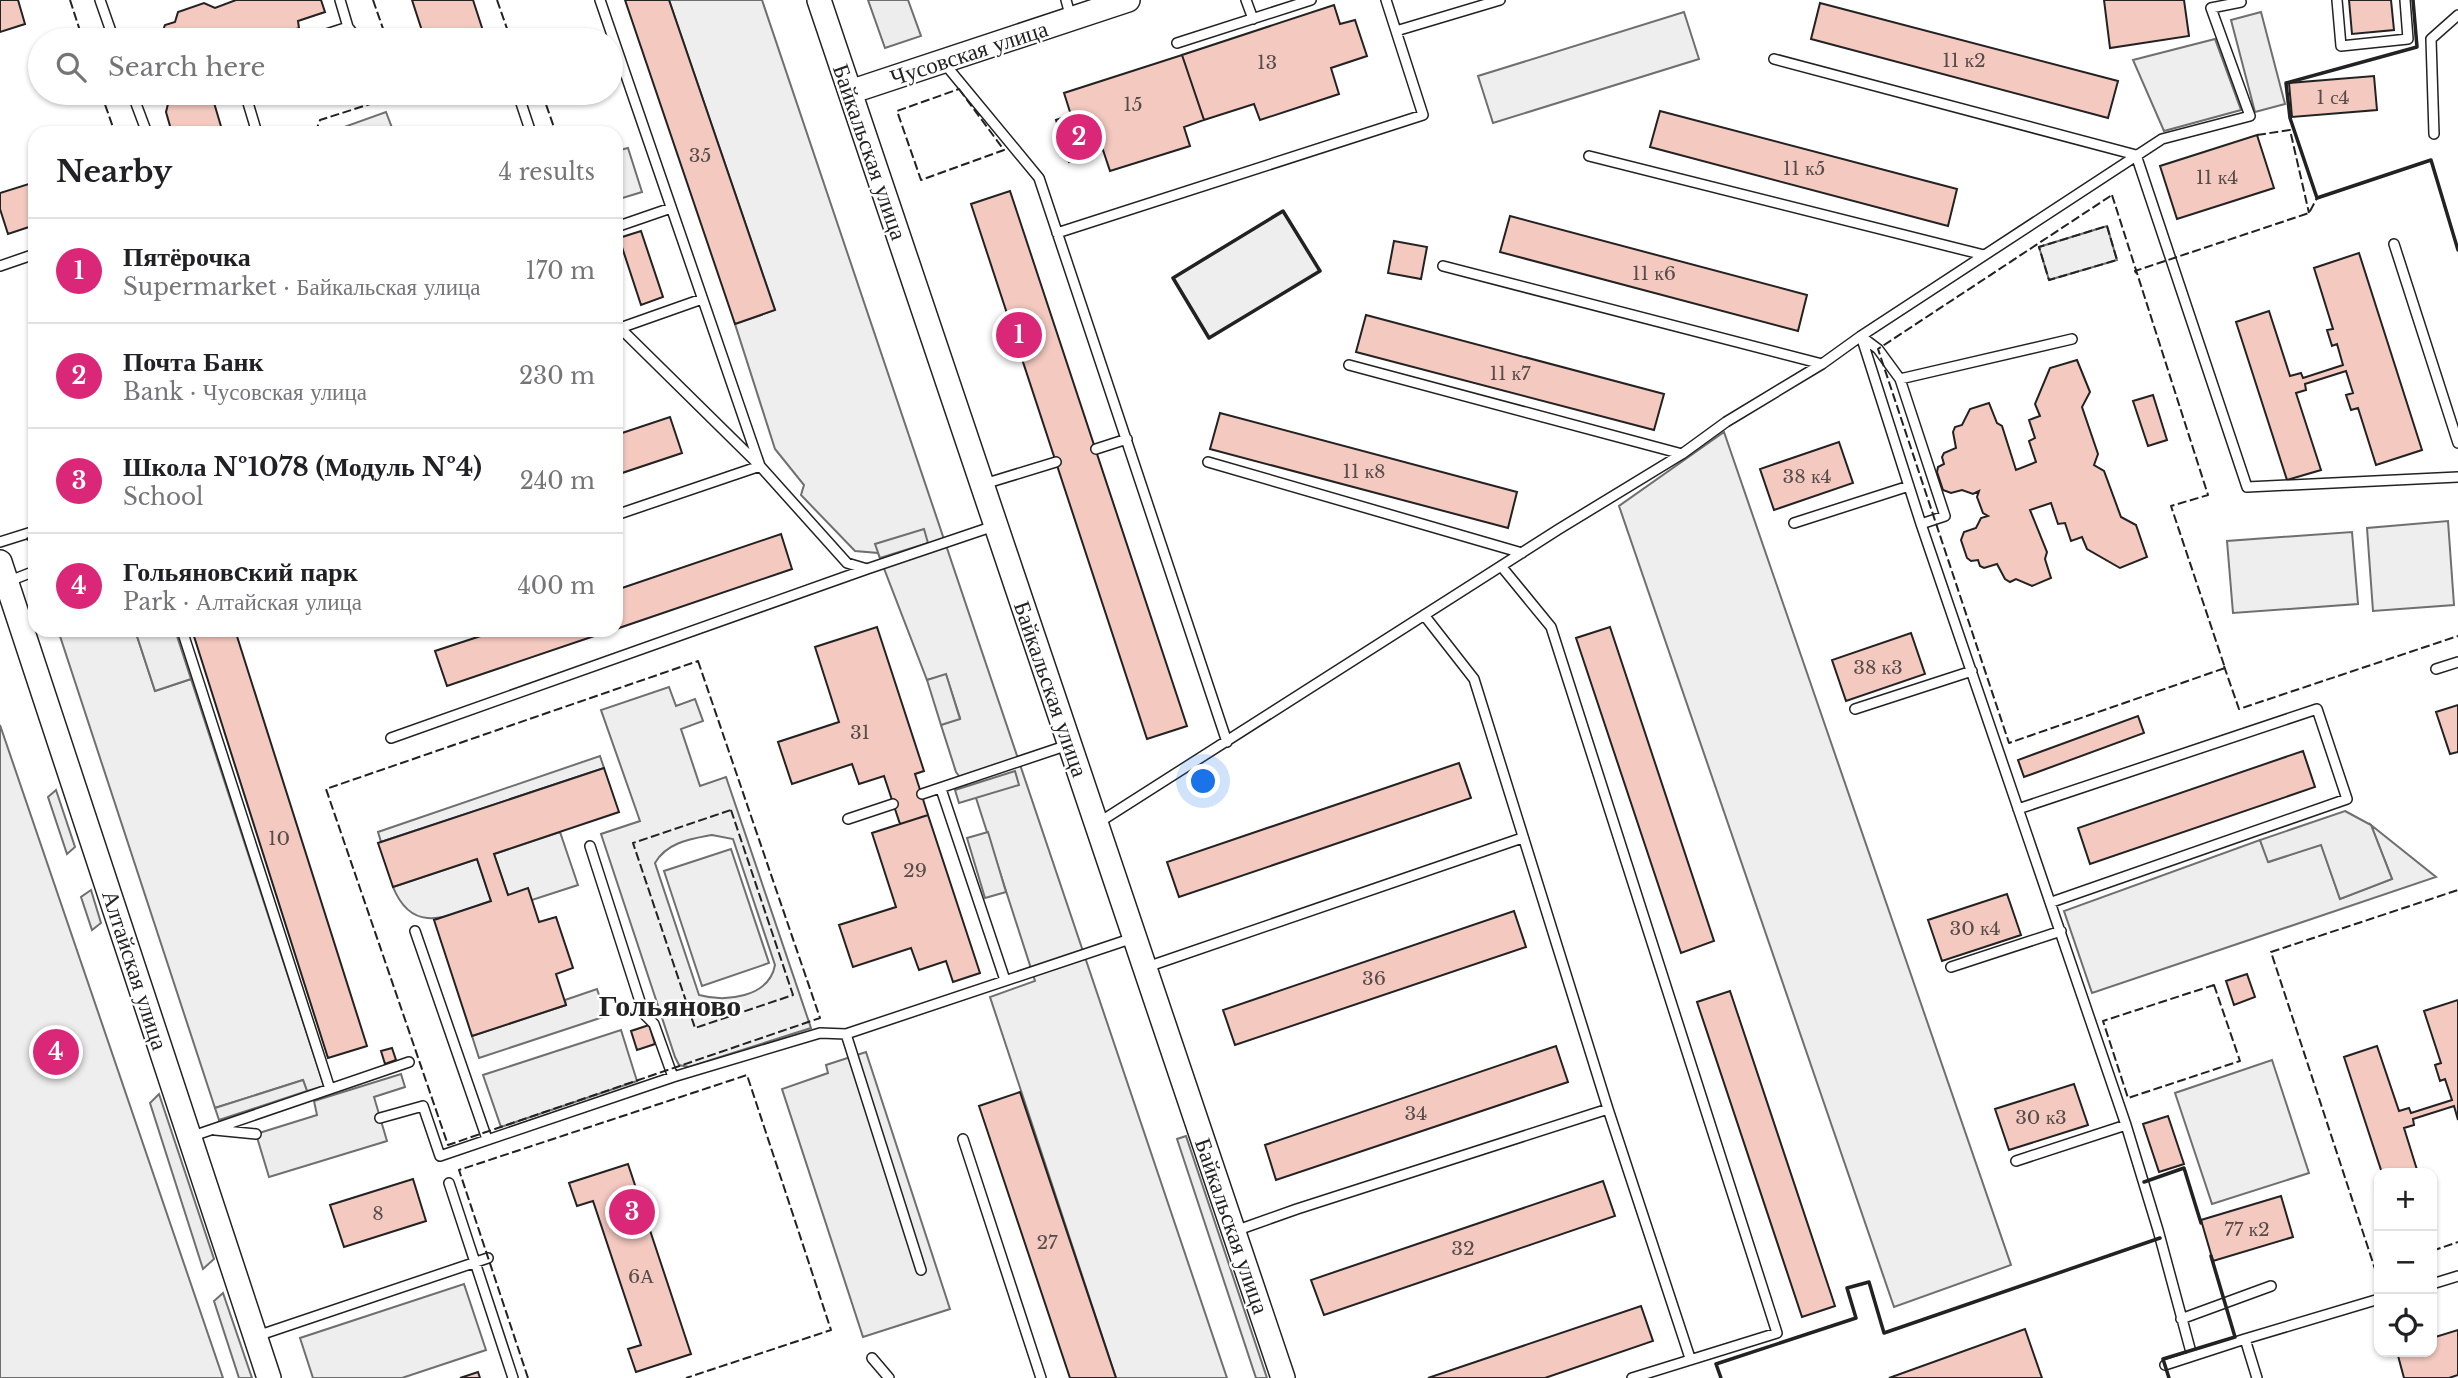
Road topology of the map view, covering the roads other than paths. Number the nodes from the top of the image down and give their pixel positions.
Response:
1 (100, 0) edge
2 (340, 0) edge
3 (600, 0) edge
4 (819, 0) edge
5 (1128, 0) edge
6 (1246, 0) edge
7 (1311, 0) edge
8 (1386, 0) edge
9 (1500, 0) edge
10 (2337, 0) edge
11 (2405, 0) edge
12 (2241, 2) dead end
13 (1068, 9) edge
14 (2458, 15) edge
15 (1253, 19) junction
16 (348, 27) joint
17 (110, 28) edge
18 (345, 28) edge
19 (610, 28) edge
20 (1396, 31) junction
21 (1177, 43) dead end
22 (1774, 59) dead end
23 (943, 61) junction
24 (623, 67) edge
25 (850, 92) junction
26 (136, 105) edge
27 (249, 105) edge
28 (522, 105) edge
29 (144, 126) edge
30 (255, 126) edge
31 (529, 126) edge
32 (2434, 134) dead end
33 (2136, 155) junction
34 (1589, 156) dead end
35 (671, 208) junction
36 (623, 225) edge
37 (1057, 233) junction
38 (2394, 244) dead end
39 (28, 256) edge
40 (1984, 256) junction
41 (0, 265) edge
42 (1443, 266) dead end
43 (702, 299) junction
44 (623, 329) edge
45 (623, 336) edge
46 (1861, 336) junction
47 (2072, 339) dead end
48 (1822, 364) junction
49 (1349, 365) dead end
50 (1900, 379) junction
51 (1126, 439) junction
52 (2458, 443) edge
53 (1096, 449) dead end
54 (1682, 454) junction
55 (1056, 462) dead end
56 (1208, 462) dead end
57 (760, 466) junction
58 (2458, 477) edge
59 (982, 485) junction
60 (1909, 486) junction
61 (623, 513) edge
62 (1794, 523) dead end
63 (1921, 524) junction
64 (996, 525) junction
65 (28, 533) edge
66 (0, 542) edge
67 (1522, 553) junction
68 (1501, 566) junction
69 (867, 569) junction
70 (28, 571) edge
71 (3, 572) edge
72 (1424, 615) junction
73 (185, 637) edge
74 (2458, 662) edge
75 (2436, 669) dead end
76 (1972, 671) junction
77 (1855, 709) dead end
78 (391, 738) dead end
79 (1227, 742) junction
80 (1070, 745) junction
81 (941, 789) junction
82 (922, 794) dead end
83 (893, 804) dead end
84 (2018, 809) junction
85 (848, 820) dead end
86 (1097, 824) junction
87 (1522, 838) junction
88 (590, 846) dead end
89 (2052, 902) junction
90 (415, 931) dead end
91 (2061, 931) junction
92 (1135, 938) junction
93 (1951, 967) dead end
94 (1145, 968) junction
95 (1005, 980) junction
96 (846, 1034) junction
97 (409, 1062) dead end
98 (673, 1077) junction
99 (330, 1089) junction
100 (1608, 1109) junction
101 (380, 1118) dead end
102 (2126, 1125) junction
103 (200, 1134) junction
104 (256, 1134) dead end
105 (487, 1139) junction
106 (963, 1139) dead end
107 (2016, 1161) dead end
108 (449, 1183) dead end
109 (1234, 1232) junction
110 (488, 1258) dead end
111 (475, 1262) junction
112 (921, 1270) dead end
113 (2458, 1276) edge
114 (2437, 1282) edge
115 (2271, 1286) dead end
116 (2374, 1300) edge
117 (2181, 1319) junction
118 (255, 1337) junction
119 (2245, 1339) junction
120 (2192, 1356) junction
121 (872, 1358) dead end
122 (1690, 1359) junction
123 (2165, 1365) dead end
124 (269, 1378) edge
125 (513, 1378) edge
126 (889, 1378) edge
127 (1041, 1378) edge
128 (1283, 1378) edge
129 (1632, 1378) edge
130 (2257, 1378) edge

1 - 17 lane
2 - 16 lane
3 - 19 lane
4 - 25 street, Байкальская улица
5 - 13 street, Чусовская улица
6 - 15 lane
7 - 15 lane
8 - 20 lane
9 - 20 lane
10 - 11 lane
12 - 33 lane
13 - 23 street, Чусовская улица
14 - 32 lane
15 - 21 lane
16 - 18 lane
20 - 37 lane
22 - 33 lane
23 - 25 street, Чусовская улица
23 - 37 lane
24 - 35 lane
25 - 59 street, Байкальская улица
26 - 29 lane
27 - 30 lane
28 - 31 lane
33 - 40 lane
33 - 58 lane
34 - 40 lane
35 - 36 lane
35 - 43 lane
37 - 51 lane
38 - 52 lane
39 - 41 lane
40 - 46 lane
42 - 48 lane
43 - 44 lane
43 - 57 lane
45 - 57 lane
46 - 48 lane
46 - 50 lane
46 - 60 lane
47 - 50 lane
48 - 54 lane
49 - 54 lane
50 - 63 lane
51 - 53 lane
51 - 79 lane
54 - 67 lane
55 - 59 lane
56 - 67 lane
57 - 61 lane
57 - 69 lane
59 - 64 street, Байкальская улица
60 - 62 lane
60 - 63 lane
63 - 76 lane
64 - 69 lane
64 - 80 street, Байкальская улица
65 - 66 lane
67 - 68 lane
68 - 72 lane
68 - 122 lane
69 - 78 lane
70 - 71 lane
71 - 103 street, Алтайская улица
72 - 79 lane
72 - 87 lane
73 - 99 lane
74 - 75 lane
76 - 77 lane
76 - 84 lane
79 - 86 lane
80 - 81 lane
80 - 86 street, Байкальская улица
81 - 82 lane
81 - 95 lane
83 - 85 lane
84 - 89 lane
84 - 89 lane
86 - 92 street, Байкальская улица
87 - 94 lane
87 - 100 lane
88 - 98 lane
89 - 91 lane
90 - 105 lane
91 - 93 lane
91 - 102 lane
92 - 94 street, Байкальская улица
92 - 95 lane
94 - 109 street, Байкальская улица
95 - 96 lane
96 - 98 lane
96 - 112 lane
97 - 99 lane
98 - 105 lane
99 - 103 lane
100 - 109 lane
100 - 122 lane
101 - 105 lane
102 - 107 lane
102 - 117 lane
103 - 104 lane
103 - 118 street, Алтайская улица
106 - 127 lane
108 - 111 lane
109 - 128 street, Байкальская улица
110 - 111 lane
111 - 118 lane
111 - 125 lane
113 - 114 lane
115 - 117 lane
116 - 119 lane
117 - 120 lane
118 - 124 street, Алтайская улица
119 - 120 lane
119 - 130 lane
120 - 123 lane
121 - 126 lane
122 - 129 lane

